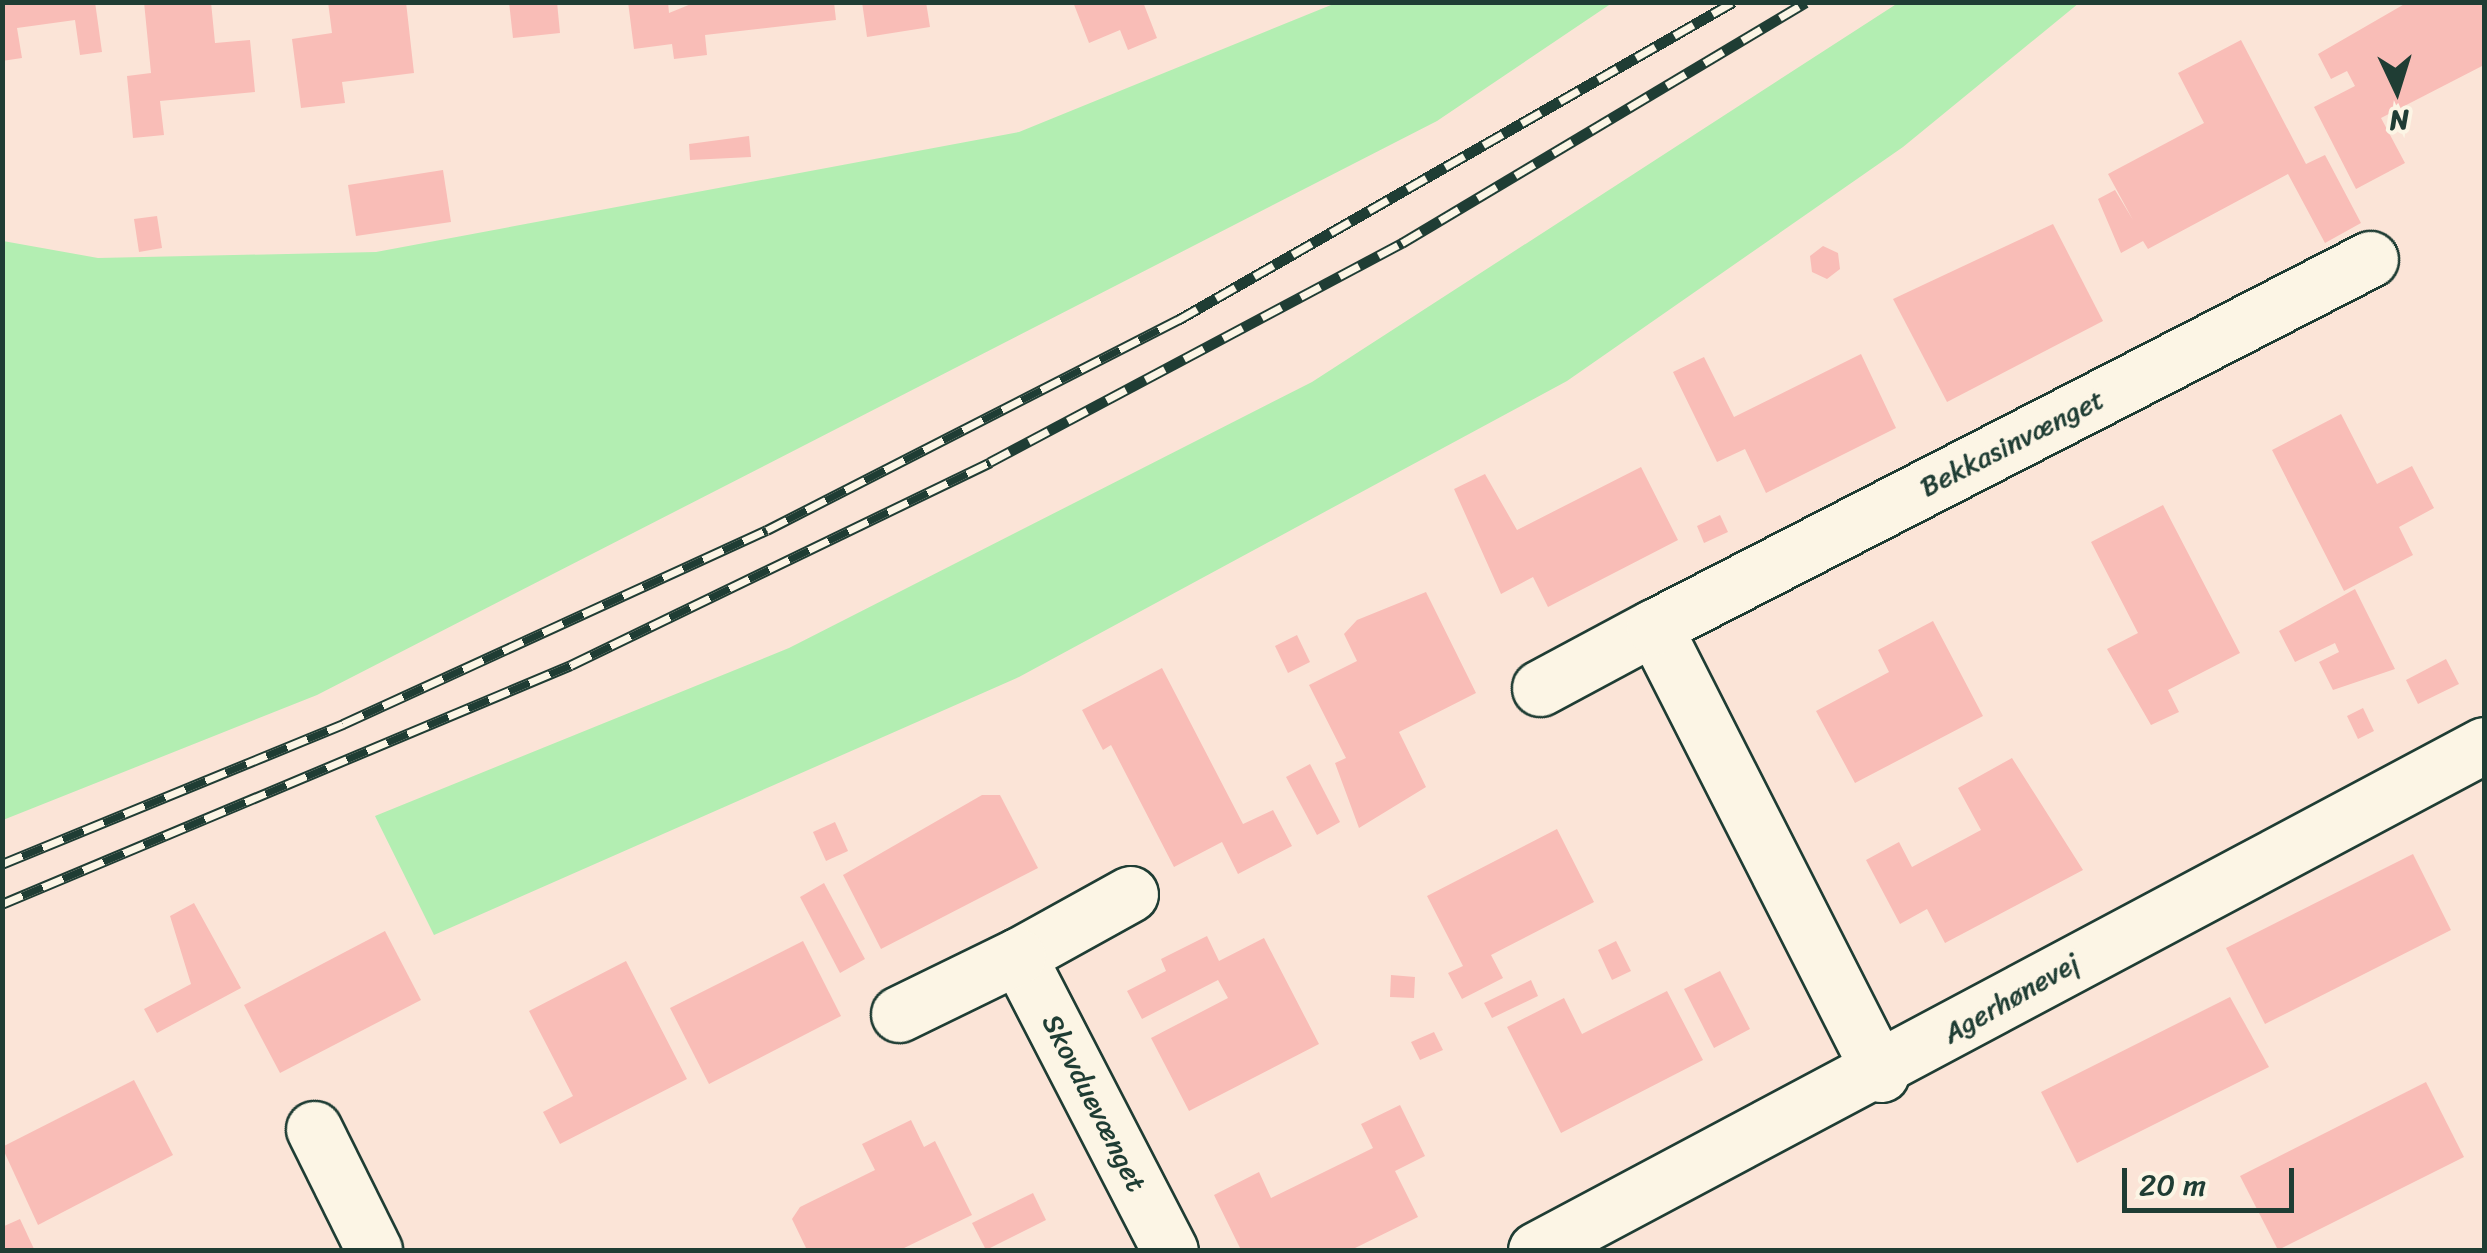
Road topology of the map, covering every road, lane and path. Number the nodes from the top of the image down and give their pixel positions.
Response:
1 (2370, 259) dead end
2 (1654, 627) junction
3 (1540, 688) dead end
4 (2484, 745) edge
5 (1130, 894) dead end
6 (1018, 956) junction
7 (899, 1014) dead end
8 (1881, 1074) junction
9 (314, 1129) dead end
10 (374, 1250) edge
11 (1170, 1250) edge
12 (1536, 1250) edge

1 - 2 street, Bekkasinvænget
2 - 3 street, Bekkasinvænget
2 - 8 street
4 - 8 street, Agerhønevej
5 - 6 street
6 - 7 street
6 - 11 street, Skovduevænget
8 - 12 street, Agerhønevej
9 - 10 street

